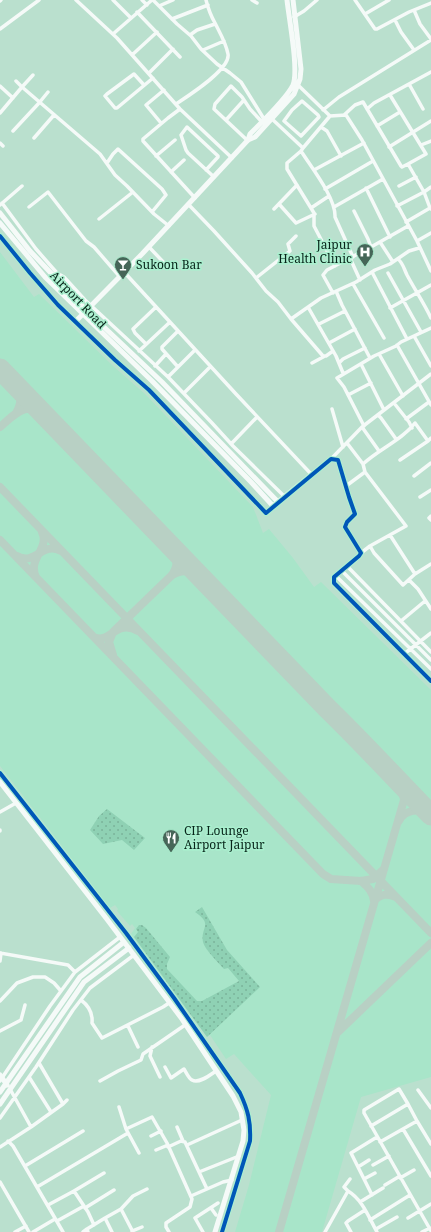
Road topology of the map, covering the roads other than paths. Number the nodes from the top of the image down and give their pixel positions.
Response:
1 (39, 0) edge
2 (76, 0) edge
3 (113, 0) edge
4 (142, 0) edge
5 (153, 0) edge
6 (173, 0) edge
7 (206, 0) edge
8 (252, 0) edge
9 (287, 0) edge
10 (293, 0) edge
11 (317, 0) edge
12 (355, 0) edge
13 (389, 0) edge
14 (422, 0) edge
15 (382, 1) edge
16 (257, 3) dead end
17 (431, 3) edge
18 (147, 5) junction
19 (208, 5) junction
20 (425, 5) junction
21 (159, 6) junction
22 (414, 10) junction
23 (138, 12) junction
24 (365, 14) junction
25 (292, 17) junction
26 (131, 18) junction
27 (172, 19) junction
28 (395, 20) junction
29 (215, 24) junction
30 (0, 29) edge
31 (157, 32) junction
32 (113, 34) junction
33 (190, 35) junction
34 (431, 40) edge
35 (224, 41) junction
36 (173, 49) junction
37 (203, 50) junction
38 (414, 50) junction
39 (132, 55) junction
40 (180, 57) dead end
41 (222, 67) junction
42 (430, 73) edge
43 (148, 74) junction
44 (33, 75) dead end
45 (153, 78) junction
46 (16, 81) dead end
47 (410, 84) junction
48 (144, 85) junction
49 (0, 86) edge
50 (298, 86) junction
51 (22, 87) junction
52 (164, 90) junction
53 (48, 92) dead end
54 (390, 95) junction
55 (13, 98) junction
56 (244, 100) junction
57 (39, 103) junction
58 (176, 104) junction
59 (284, 105) junction
60 (180, 109) junction
61 (367, 109) junction
62 (424, 109) dead end
63 (323, 110) junction
64 (291, 111) junction
65 (400, 112) junction
66 (0, 113) edge
67 (54, 115) junction
68 (344, 115) junction
69 (330, 116) junction
70 (272, 119) junction
71 (226, 120) junction
72 (263, 120) junction
73 (431, 121) edge
74 (161, 123) junction
75 (377, 126) junction
76 (321, 127) junction
77 (309, 128) junction
78 (13, 131) dead end
79 (414, 132) junction
80 (315, 133) junction
81 (34, 138) dead end
82 (175, 140) dead end
83 (248, 141) junction
84 (431, 141) edge
85 (364, 143) junction
86 (421, 145) junction
87 (389, 147) junction
88 (302, 150) junction
89 (156, 156) junction
90 (341, 156) junction
91 (232, 158) junction
92 (184, 160) dead end
93 (373, 161) junction
94 (107, 163) junction
95 (408, 164) junction
96 (206, 170) junction
97 (314, 170) junction
98 (171, 172) junction
99 (214, 177) junction
100 (416, 177) junction
101 (383, 179) junction
102 (297, 185) junction
103 (22, 186) dead end
104 (400, 186) dead end
105 (431, 187) edge
106 (366, 188) junction
107 (325, 190) junction
108 (133, 192) junction
109 (424, 192) junction
110 (329, 196) junction
111 (195, 198) junction
112 (1, 204) edge
113 (279, 204) junction
114 (189, 205) junction
115 (397, 206) junction
116 (29, 207) dead end
117 (334, 207) junction
118 (311, 208) junction
119 (274, 209) dead end
120 (430, 209) edge
121 (152, 212) junction
122 (354, 212) dead end
123 (0, 213) edge
124 (314, 214) junction
125 (99, 218) dead end
126 (0, 223) edge
127 (407, 224) junction
128 (169, 226) junction
129 (431, 233) edge
130 (0, 236) edge
131 (296, 236) dead end
132 (390, 237) junction
133 (417, 241) junction
134 (380, 242) junction
135 (149, 247) junction
136 (371, 247) junction
137 (419, 248) junction
138 (352, 258) junction
139 (398, 259) junction
140 (392, 262) junction
141 (430, 265) edge
142 (335, 266) junction
143 (169, 268) dead end
144 (431, 271) edge
145 (125, 272) junction
146 (372, 272) junction
147 (388, 273) dead end
148 (120, 277) junction
149 (256, 278) junction
150 (360, 280) junction
151 (353, 284) junction
152 (431, 285) edge
153 (334, 292) junction
154 (418, 292) junction
155 (403, 301) junction
156 (92, 306) junction
157 (156, 307) junction
158 (308, 307) junction
159 (390, 308) junction
160 (345, 311) junction
161 (85, 313) junction
162 (431, 318) edge
163 (291, 319) junction
164 (75, 322) junction
165 (170, 322) junction
166 (319, 324) junction
167 (431, 328) edge
168 (355, 329) junction
169 (178, 331) junction
170 (421, 332) junction
171 (414, 336) junction
172 (384, 338) dead end
173 (407, 339) junction
174 (329, 343) junction
175 (146, 344) junction
176 (398, 345) junction
177 (365, 348) junction
178 (195, 350) junction
179 (139, 351) junction
180 (333, 351) junction
181 (166, 354) junction
182 (379, 354) junction
183 (325, 356) junction
184 (370, 358) junction
185 (339, 362) junction
186 (312, 363) dead end
187 (361, 364) junction
188 (155, 366) junction
189 (210, 366) junction
190 (431, 366) edge
191 (178, 367) junction
192 (343, 373) junction
193 (431, 374) edge
194 (168, 377) junction
195 (371, 383) junction
196 (418, 384) junction
197 (184, 393) junction
198 (348, 395) junction
199 (402, 396) junction
200 (394, 403) junction
201 (430, 404) edge
202 (332, 409) dead end
203 (384, 410) junction
204 (378, 415) junction
205 (257, 417) junction
206 (406, 419) junction
207 (363, 427) junction
208 (412, 428) junction
209 (396, 439) junction
210 (429, 440) edge
211 (347, 443) junction
212 (231, 444) junction
213 (343, 447) junction
214 (379, 451) junction
215 (331, 458) junction
216 (400, 460) dead end
217 (431, 463) edge
218 (363, 464) junction
219 (365, 472) junction
220 (312, 475) junction
221 (414, 476) dead end
222 (346, 486) junction
223 (431, 490) edge
224 (285, 497) junction
225 (420, 498) dead end
226 (278, 502) junction
227 (273, 506) junction
228 (431, 516) edge
229 (431, 520) edge
230 (390, 535) junction
231 (370, 546) junction
232 (361, 553) junction
233 (431, 564) edge
234 (347, 566) junction
235 (342, 571) junction
236 (415, 574) junction
237 (336, 576) junction
238 (409, 580) junction
239 (425, 601) junction
240 (431, 609) edge
241 (401, 621) junction
242 (431, 634) edge
243 (421, 642) junction
244 (416, 645) junction
245 (410, 650) junction
246 (431, 652) edge
247 (404, 654) junction
248 (431, 660) edge
249 (431, 669) edge
250 (431, 681) edge
251 (0, 773) edge
252 (1, 785) edge
253 (16, 803) junction
254 (0, 812) edge
255 (120, 937) junction
256 (131, 940) junction
257 (126, 945) junction
258 (0, 953) edge
259 (134, 955) junction
260 (0, 961) edge
261 (75, 972) junction
262 (61, 991) junction
263 (81, 1000) junction
264 (0, 1001) edge
265 (169, 1002) junction
266 (25, 1005) dead end
267 (191, 1023) junction
268 (128, 1026) junction
269 (186, 1026) junction
270 (0, 1031) edge
271 (138, 1046) dead end
272 (152, 1047) junction
273 (39, 1063) junction
274 (221, 1066) junction
275 (165, 1067) dead end
276 (216, 1071) junction
277 (29, 1077) junction
278 (160, 1077) dead end
279 (1, 1078) edge
280 (100, 1081) dead end
281 (6, 1083) junction
282 (10, 1089) junction
283 (418, 1090) dead end
284 (0, 1092) edge
285 (15, 1097) junction
286 (67, 1100) dead end
287 (0, 1104) edge
288 (63, 1104) junction
289 (408, 1104) junction
290 (119, 1107) dead end
291 (431, 1108) edge
292 (51, 1112) junction
293 (0, 1118) edge
294 (242, 1120) junction
295 (417, 1121) junction
296 (371, 1126) junction
297 (31, 1127) junction
298 (177, 1127) dead end
299 (403, 1129) junction
300 (83, 1131) dead end
301 (127, 1131) junction
302 (161, 1131) junction
303 (151, 1136) dead end
304 (378, 1137) junction
305 (430, 1138) edge
306 (8, 1141) junction
307 (184, 1141) junction
308 (380, 1142) junction
309 (431, 1144) edge
310 (187, 1145) junction
311 (168, 1146) junction
312 (0, 1147) edge
313 (156, 1150) dead end
314 (139, 1153) dead end
315 (239, 1156) junction
316 (389, 1156) junction
317 (369, 1160) dead end
318 (373, 1165) dead end
319 (25, 1166) junction
320 (358, 1167) junction
321 (414, 1170) dead end
322 (199, 1172) junction
323 (104, 1173) dead end
324 (375, 1173) dead end
325 (431, 1176) edge
326 (400, 1177) junction
327 (350, 1179) dead end
328 (364, 1179) junction
329 (232, 1180) junction
330 (0, 1182) edge
331 (37, 1187) junction
332 (147, 1189) dead end
333 (207, 1189) junction
334 (114, 1190) dead end
335 (74, 1191) junction
336 (348, 1191) junction
337 (372, 1195) junction
338 (410, 1195) junction
339 (191, 1196) junction
340 (360, 1202) junction
341 (218, 1203) dead end
342 (431, 1204) edge
343 (48, 1205) junction
344 (85, 1207) junction
345 (211, 1208) junction
346 (121, 1209) junction
347 (365, 1210) junction
348 (419, 1211) junction
349 (216, 1215) dead end
350 (397, 1217) dead end
351 (105, 1218) junction
352 (408, 1218) dead end
353 (56, 1220) junction
354 (370, 1220) junction
355 (94, 1225) junction
356 (26, 1226) junction
357 (142, 1227) dead end
358 (430, 1229) edge
359 (88, 1231) edge
360 (132, 1231) edge
361 (351, 1231) edge
362 (377, 1231) edge
363 (16, 1232) edge
364 (29, 1232) edge
365 (33, 1232) edge
366 (63, 1232) edge
367 (83, 1232) edge
368 (112, 1232) edge
369 (169, 1232) edge
370 (203, 1232) edge
371 (215, 1232) edge
372 (222, 1232) edge
373 (325, 1232) edge
374 (346, 1232) edge
375 (422, 1232) edge

1 - 30 street
2 - 32 street
3 - 26 street
4 - 18 street
5 - 18 street
5 - 21 street
6 - 21 street
7 - 19 street
8 - 16 street
9 - 25 street
10 - 25 street
11 - 25 street
12 - 24 street
13 - 15 street
14 - 20 street
15 - 24 street
17 - 20 street
18 - 23 street
19 - 27 street
19 - 29 street
20 - 22 street
21 - 27 street
22 - 28 street
22 - 34 street
23 - 26 street
23 - 31 street
24 - 28 street
25 - 50 street
25 - 72 street
26 - 32 street
27 - 33 street
28 - 38 street
29 - 33 street
29 - 35 street
31 - 36 street
31 - 39 street
32 - 39 street
33 - 37 street
34 - 38 street
35 - 37 street
35 - 41 street
36 - 40 street
36 - 43 street
37 - 41 street
38 - 63 street
39 - 43 street
41 - 58 street
41 - 72 street
42 - 47 street
43 - 45 street
44 - 51 street
45 - 48 street
45 - 52 street
46 - 51 street
47 - 54 street
47 - 62 street
48 - 48 street
49 - 55 street
50 - 59 street
50 - 63 street
51 - 55 street
51 - 57 street
52 - 58 street
52 - 74 street
53 - 57 street
54 - 61 street
54 - 65 street
55 - 66 street
56 - 71 street
56 - 71 street
56 - 72 street
57 - 67 street
57 - 78 street
58 - 60 street
59 - 64 street
59 - 70 street
60 - 74 street
60 - 91 street
61 - 68 street
61 - 75 street
63 - 69 street
64 - 77 street
64 - 77 street
65 - 75 street
65 - 79 street
67 - 81 street
67 - 94 street
68 - 69 street
68 - 85 street
69 - 76 street
70 - 83 street
70 - 88 street
71 - 83 street
72 - 83 street
73 - 79 street
74 - 89 street
75 - 87 street
76 - 80 street
76 - 90 street
77 - 80 street
79 - 86 street
79 - 87 street
80 - 88 street
82 - 89 street
83 - 91 street
84 - 86 street
85 - 90 street
85 - 93 street
86 - 95 street
87 - 95 street
88 - 97 street
88 - 102 street
89 - 98 street
90 - 97 street
91 - 99 street
92 - 98 street
93 - 101 street
93 - 107 street
94 - 108 street
94 - 121 street
95 - 100 street
96 - 96 street
96 - 99 street
97 - 107 street
98 - 111 street
99 - 111 street
100 - 104 street
100 - 109 street
101 - 106 street
101 - 115 street
102 - 113 street
102 - 118 street
103 - 112 street
105 - 109 street
106 - 117 street
106 - 132 street
107 - 110 street
108 - 121 street
108 - 125 street
109 - 115 street
109 - 120 street
110 - 117 street
110 - 118 street
111 - 114 street
112 - 156 street
113 - 119 street
113 - 124 street
114 - 128 street
114 - 149 street
115 - 127 street
116 - 148 street
117 - 138 street
118 - 124 street
120 - 127 street
121 - 128 street
122 - 136 street
123 - 161 street, Airport Road
124 - 142 street
126 - 161 street, Airport Road
127 - 132 street
127 - 133 street
128 - 135 street
129 - 133 street
130 - 164 street
131 - 149 street
132 - 134 street
133 - 137 street
134 - 136 street
134 - 140 street
135 - 143 street
135 - 145 street
136 - 138 street
137 - 139 street
137 - 141 street
138 - 142 street
138 - 150 street
139 - 140 street
139 - 154 street
140 - 146 street
141 - 144 street
142 - 153 street
145 - 148 street
145 - 157 street
146 - 150 street
146 - 159 street
147 - 155 street
148 - 156 street
149 - 163 street
150 - 151 street
151 - 153 street
151 - 172 street
152 - 154 street
153 - 158 street
153 - 160 street
154 - 155 street
154 - 162 street
155 - 159 street
155 - 170 street
156 - 161 street
156 - 179 street
157 - 165 street
157 - 175 street
158 - 163 street
158 - 166 street
159 - 173 street
160 - 166 street
160 - 168 street
161 - 164 street
161 - 226 street, Airport Road
161 - 227 street
163 - 183 street
164 - 227 street
165 - 169 street
165 - 175 street
166 - 174 street
167 - 170 street
168 - 174 street
168 - 177 street
169 - 178 street
169 - 181 street
170 - 171 street
171 - 173 street
171 - 190 street
173 - 176 street
174 - 180 street
175 - 179 street
176 - 182 street
176 - 196 street
177 - 184 street
177 - 185 street
178 - 189 street
178 - 191 street
179 - 188 street
180 - 183 street
180 - 185 street
181 - 188 street
181 - 191 street
182 - 184 street
182 - 199 street
183 - 186 street
184 - 187 street
185 - 192 street
187 - 192 street
187 - 195 street
188 - 194 street
189 - 197 street
189 - 205 street
191 - 194 street
192 - 198 street
193 - 196 street
194 - 197 street
195 - 198 street
195 - 203 street
196 - 199 street
196 - 201 street
197 - 212 street
198 - 207 street
199 - 200 street
200 - 203 street
200 - 206 street
201 - 206 street
202 - 213 street
203 - 204 street
204 - 207 street
204 - 209 street
205 - 212 street
205 - 220 street
206 - 208 street
207 - 211 street
207 - 214 street
208 - 209 street
208 - 210 street
209 - 214 street
210 - 216 street
211 - 213 street
211 - 218 street
212 - 224 street
213 - 215 street
214 - 218 street
215 - 220 street
215 - 222 street
217 - 221 street
218 - 219 street
219 - 222 street
219 - 230 street
220 - 224 street
222 - 232 street
223 - 225 street
224 - 226 street
226 - 227 street
228 - 229 street
230 - 231 street
230 - 236 street
231 - 232 street
231 - 238 street
232 - 234 street
233 - 236 street
234 - 235 street
234 - 241 street
235 - 237 street
235 - 244 street
236 - 238 street
237 - 245 street
237 - 247 street
238 - 239 street
239 - 240 street
239 - 241 street
241 - 243 street
242 - 243 street
243 - 244 street
243 - 246 street
244 - 245 street
244 - 248 street
245 - 247 street
245 - 249 street
247 - 250 street
251 - 256 street
252 - 253 street
253 - 254 street
253 - 255 street
255 - 257 street
255 - 261 street
256 - 257 street
256 - 267 street
257 - 259 street
257 - 281 street
257 - 282 street
258 - 260 street
258 - 261 street
259 - 263 street
259 - 265 street
261 - 262 street
262 - 264 street
262 - 279 street
263 - 268 street
263 - 273 street
265 - 268 street
265 - 269 street
266 - 270 street
267 - 269 street
267 - 274 street
268 - 271 street
269 - 272 street
269 - 276 street
272 - 278 street
272 - 280 street
273 - 277 street
273 - 288 street
274 - 276 street
274 - 372 street
275 - 276 street
276 - 294 street
277 - 285 street
277 - 292 street
279 - 281 street
281 - 282 street
281 - 284 street
282 - 285 street
282 - 287 street
283 - 291 street
285 - 293 street
285 - 297 street
286 - 288 street
288 - 292 street
289 - 295 street
289 - 296 street
289 - 296 street
290 - 301 street
292 - 297 street
294 - 310 street
294 - 315 street
295 - 299 street
295 - 305 street
296 - 304 street
297 - 306 street
298 - 307 street
299 - 308 street
299 - 325 street
300 - 319 street
301 - 302 street
301 - 314 street
301 - 331 street
302 - 303 street
302 - 311 street
304 - 308 street
304 - 320 street
305 - 309 street
306 - 312 street
306 - 319 street
307 - 310 street
307 - 311 street
308 - 316 street
310 - 322 street
311 - 313 street
311 - 339 street
315 - 322 street
315 - 329 street
316 - 318 street
316 - 326 street
317 - 320 street
319 - 331 street
320 - 328 street
321 - 326 street
322 - 333 street
323 - 335 street
324 - 328 street
326 - 337 street
326 - 338 street
327 - 336 street
328 - 337 street
329 - 333 street
329 - 371 street
330 - 356 street
331 - 343 street
332 - 346 street
333 - 339 street
334 - 344 street
335 - 343 street
335 - 344 street
336 - 340 street
336 - 373 street
337 - 340 street
338 - 348 street
338 - 354 street
339 - 369 street
340 - 347 street
341 - 345 street
342 - 348 street
343 - 353 street
344 - 353 street
344 - 355 street
345 - 349 street
345 - 370 street
346 - 351 street
346 - 360 street
347 - 354 street
347 - 361 street
348 - 352 street
348 - 358 street
350 - 362 street
351 - 355 street
351 - 368 street
353 - 365 street
353 - 366 street
354 - 362 street
355 - 359 street
356 - 363 street
356 - 364 street
357 - 360 street
358 - 375 street
359 - 367 street
361 - 374 street

